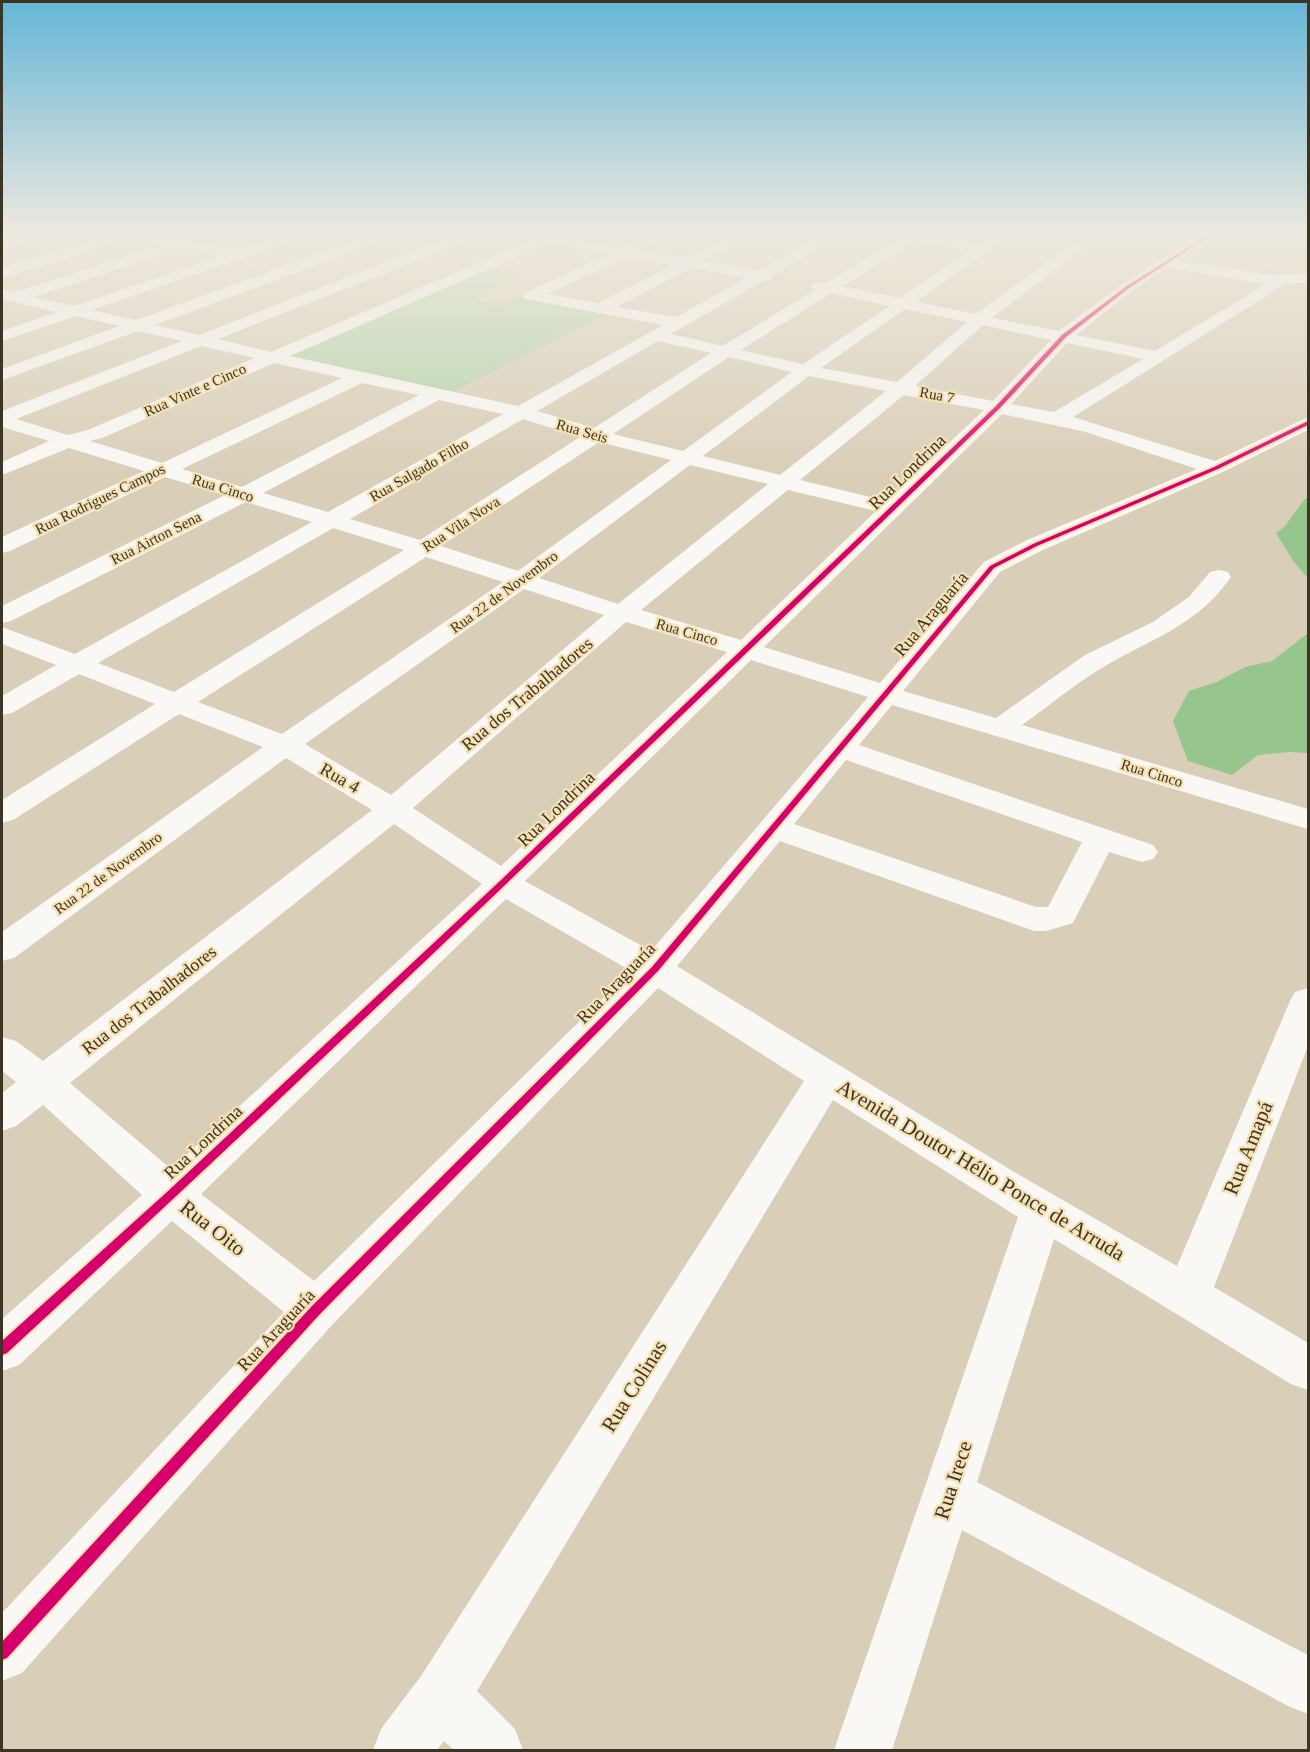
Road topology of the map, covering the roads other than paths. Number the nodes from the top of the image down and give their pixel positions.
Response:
1 (62, 315) edge
2 (90, 315) edge
3 (166, 315) edge
4 (266, 315) edge
5 (367, 315) edge
6 (638, 315) edge
7 (689, 315) edge
8 (786, 315) edge
9 (886, 315) edge
10 (961, 315) edge
11 (986, 315) edge
12 (1092, 315) edge
13 (1223, 315) edge
14 (980, 319) junction
15 (676, 322) junction
16 (138, 325) junction
17 (654, 335) junction
18 (2, 336) edge
19 (1064, 336) junction
20 (201, 340) junction
21 (725, 352) junction
22 (271, 357) junction
23 (1157, 357) junction
24 (806, 370) junction
25 (2, 375) edge
26 (362, 376) junction
27 (901, 388) junction
28 (438, 393) junction
29 (998, 407) junction
30 (520, 412) junction
31 (2, 419) edge
32 (1058, 419) junction
33 (1308, 423) edge
34 (598, 436) junction
35 (82, 440) junction
36 (687, 458) junction
37 (1216, 468) junction
38 (2, 469) edge
39 (163, 469) junction
40 (783, 482) junction
41 (2, 484) edge
42 (244, 495) junction
43 (893, 509) junction
44 (331, 521) junction
45 (2, 546) edge
46 (423, 548) junction
47 (1220, 577) dead end
48 (520, 581) junction
49 (622, 614) junction
50 (2, 616) edge
51 (2, 635) edge
52 (744, 649) junction
53 (78, 663) junction
54 (885, 694) junction
55 (176, 703) junction
56 (2, 707) edge
57 (1000, 728) junction
58 (285, 746) junction
59 (840, 748) junction
60 (393, 809) junction
61 (2, 813) edge
62 (1308, 819) edge
63 (773, 828) junction
64 (1100, 838) junction
65 (1143, 852) dead end
66 (503, 884) junction
67 (2, 949) edge
68 (655, 969) junction
69 (1308, 1001) edge
70 (2, 1051) edge
71 (826, 1077) junction
72 (44, 1083) junction
73 (2, 1115) edge
74 (171, 1195) junction
75 (1042, 1210) junction
76 (1188, 1295) junction
77 (316, 1310) junction
78 (2, 1349) edge
79 (1308, 1368) edge
80 (948, 1494) junction
81 (2, 1653) edge
82 (1308, 1686) edge
83 (441, 1696) junction
84 (402, 1750) edge
85 (494, 1750) edge
86 (863, 1750) edge

1 - 18 street
2 - 16 street, Rua Seis
3 - 16 street
4 - 20 street
5 - 22 street, Rua Vinte e Cinco
6 - 15 street
7 - 15 street, Rua Salgado Filho
8 - 21 street, Rua Vila Nova
9 - 24 street, Rua 22 de Novembro
10 - 14 street
11 - 14 street, Rua dos Trabalhadores
12 - 19 street, Rua Londrina
13 - 23 street
14 - 19 street
14 - 27 street, Rua dos Trabalhadores
15 - 17 street, Rua Salgado Filho
16 - 20 street, Rua Seis
16 - 25 street
17 - 21 street, Rua 7
17 - 30 street, Rua Salgado Filho
19 - 23 street
19 - 29 street, Rua Londrina
20 - 22 street, Rua Seis
20 - 31 street
21 - 24 street, Rua 7
21 - 34 street, Rua Vila Nova
22 - 26 street, Rua Seis
22 - 35 street, Rua Vinte e Cinco
23 - 32 street
24 - 27 street, Rua 7
24 - 36 street, Rua 22 de Novembro
26 - 28 street, Rua Seis
26 - 39 street, Rua Rodrigues Campos
27 - 29 street, Rua 7
27 - 40 street, Rua dos Trabalhadores
28 - 30 street, Rua Seis
28 - 42 street, Rua Airton Sena
29 - 32 street, Rua 7
29 - 43 street, Rua Londrina
30 - 34 street, Rua Seis
30 - 44 street, Rua Salgado Filho
31 - 35 street, Rua Cinco
32 - 37 street, Rua 7
33 - 37 street, Rua Araguaría
34 - 36 street, Rua Seis
34 - 46 street, Rua Vila Nova
35 - 38 street, Rua Vinte e Cinco
35 - 39 street, Rua Cinco
35 - 41 street, Rua Vinte e Cinco
36 - 40 street, Rua Seis
36 - 48 street, Rua 22 de Novembro
37 - 54 street, Rua Araguaría
39 - 42 street, Rua Cinco
39 - 45 street, Rua Rodrigues Campos
40 - 43 street, Rua Seis
40 - 49 street, Rua dos Trabalhadores
42 - 44 street, Rua Cinco
42 - 50 street, Rua Airton Sena
43 - 52 street, Rua Londrina
44 - 46 street, Rua Cinco
44 - 53 street, Rua Salgado Filho
46 - 48 street, Rua Cinco
46 - 55 street, Rua Vila Nova
47 - 57 street
48 - 49 street, Rua Cinco
48 - 58 street, Rua 22 de Novembro
49 - 52 street, Rua Cinco
49 - 60 street, Rua dos Trabalhadores
51 - 53 street, Rua 4
52 - 54 street, Rua Cinco
52 - 66 street, Rua Londrina
53 - 55 street, Rua 4
53 - 56 street, Rua Salgado Filho
54 - 57 street, Rua Cinco
54 - 59 street, Rua Araguaría
55 - 58 street, Rua 4
55 - 61 street, Rua Vila Nova
57 - 62 street, Rua Cinco
58 - 60 street, Rua 4
58 - 67 street, Rua 22 de Novembro
59 - 63 street, Rua Araguaría
59 - 64 street
60 - 66 street, Rua 4
60 - 72 street, Rua dos Trabalhadores
63 - 64 street
63 - 68 street, Rua Araguaría
64 - 65 street
66 - 68 street, Rua 4
66 - 74 street, Rua Londrina
68 - 71 street, Avenida Doutor Hélio Ponce de Arruda
68 - 77 street, Rua Araguaría
69 - 76 street, Rua Amapá
70 - 72 street, Rua Oito
71 - 75 street, Avenida Doutor Hélio Ponce de Arruda
71 - 83 street, Rua Colinas
72 - 73 street, Rua dos Trabalhadores
72 - 74 street, Rua Oito
74 - 77 street, Rua Oito
74 - 78 street, Rua Londrina
75 - 76 street, Avenida Doutor Hélio Ponce de Arruda
75 - 80 street, Rua Irece
76 - 79 street, Avenida Doutor Hélio Ponce de Arruda
77 - 81 street, Rua Araguaría
80 - 82 street
80 - 86 street, Rua Irece
83 - 84 street, Rua Colinas
83 - 85 street

